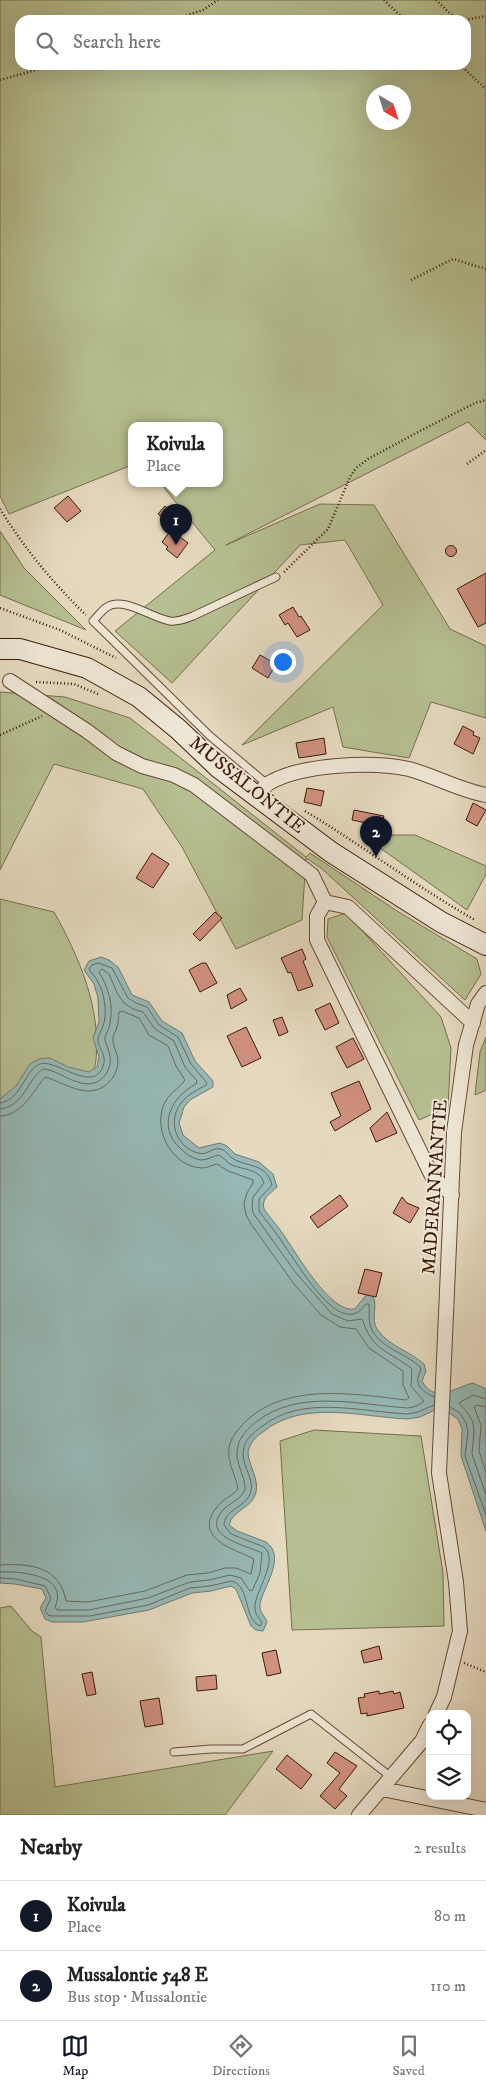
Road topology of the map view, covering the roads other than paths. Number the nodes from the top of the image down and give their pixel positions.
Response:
1 (276, 577) dead end
2 (0, 649) edge
3 (10, 680) road end
4 (262, 791) junction
5 (486, 795) edge
6 (325, 902) junction
7 (486, 945) edge
8 (486, 993) edge
9 (473, 1023) junction
10 (452, 1195) junction
11 (438, 1710) edge
12 (426, 1734) edge
13 (174, 1752) dead end
14 (391, 1777) junction
15 (382, 1789) junction
16 (486, 1810) edge
17 (358, 1815) edge

1 - 4 lane
2 - 4 main road, MUSSALONTIE
3 - 6 street
4 - 5 street
4 - 7 main road, MUSSALONTIE
6 - 9 street
6 - 10 street
8 - 9 street, MADERANNANTIE
9 - 10 street, MADERANNANTIE
10 - 11 street, MADERANNANTIE
12 - 14 street
13 - 14 lane
14 - 15 street
15 - 16 street
15 - 17 street

